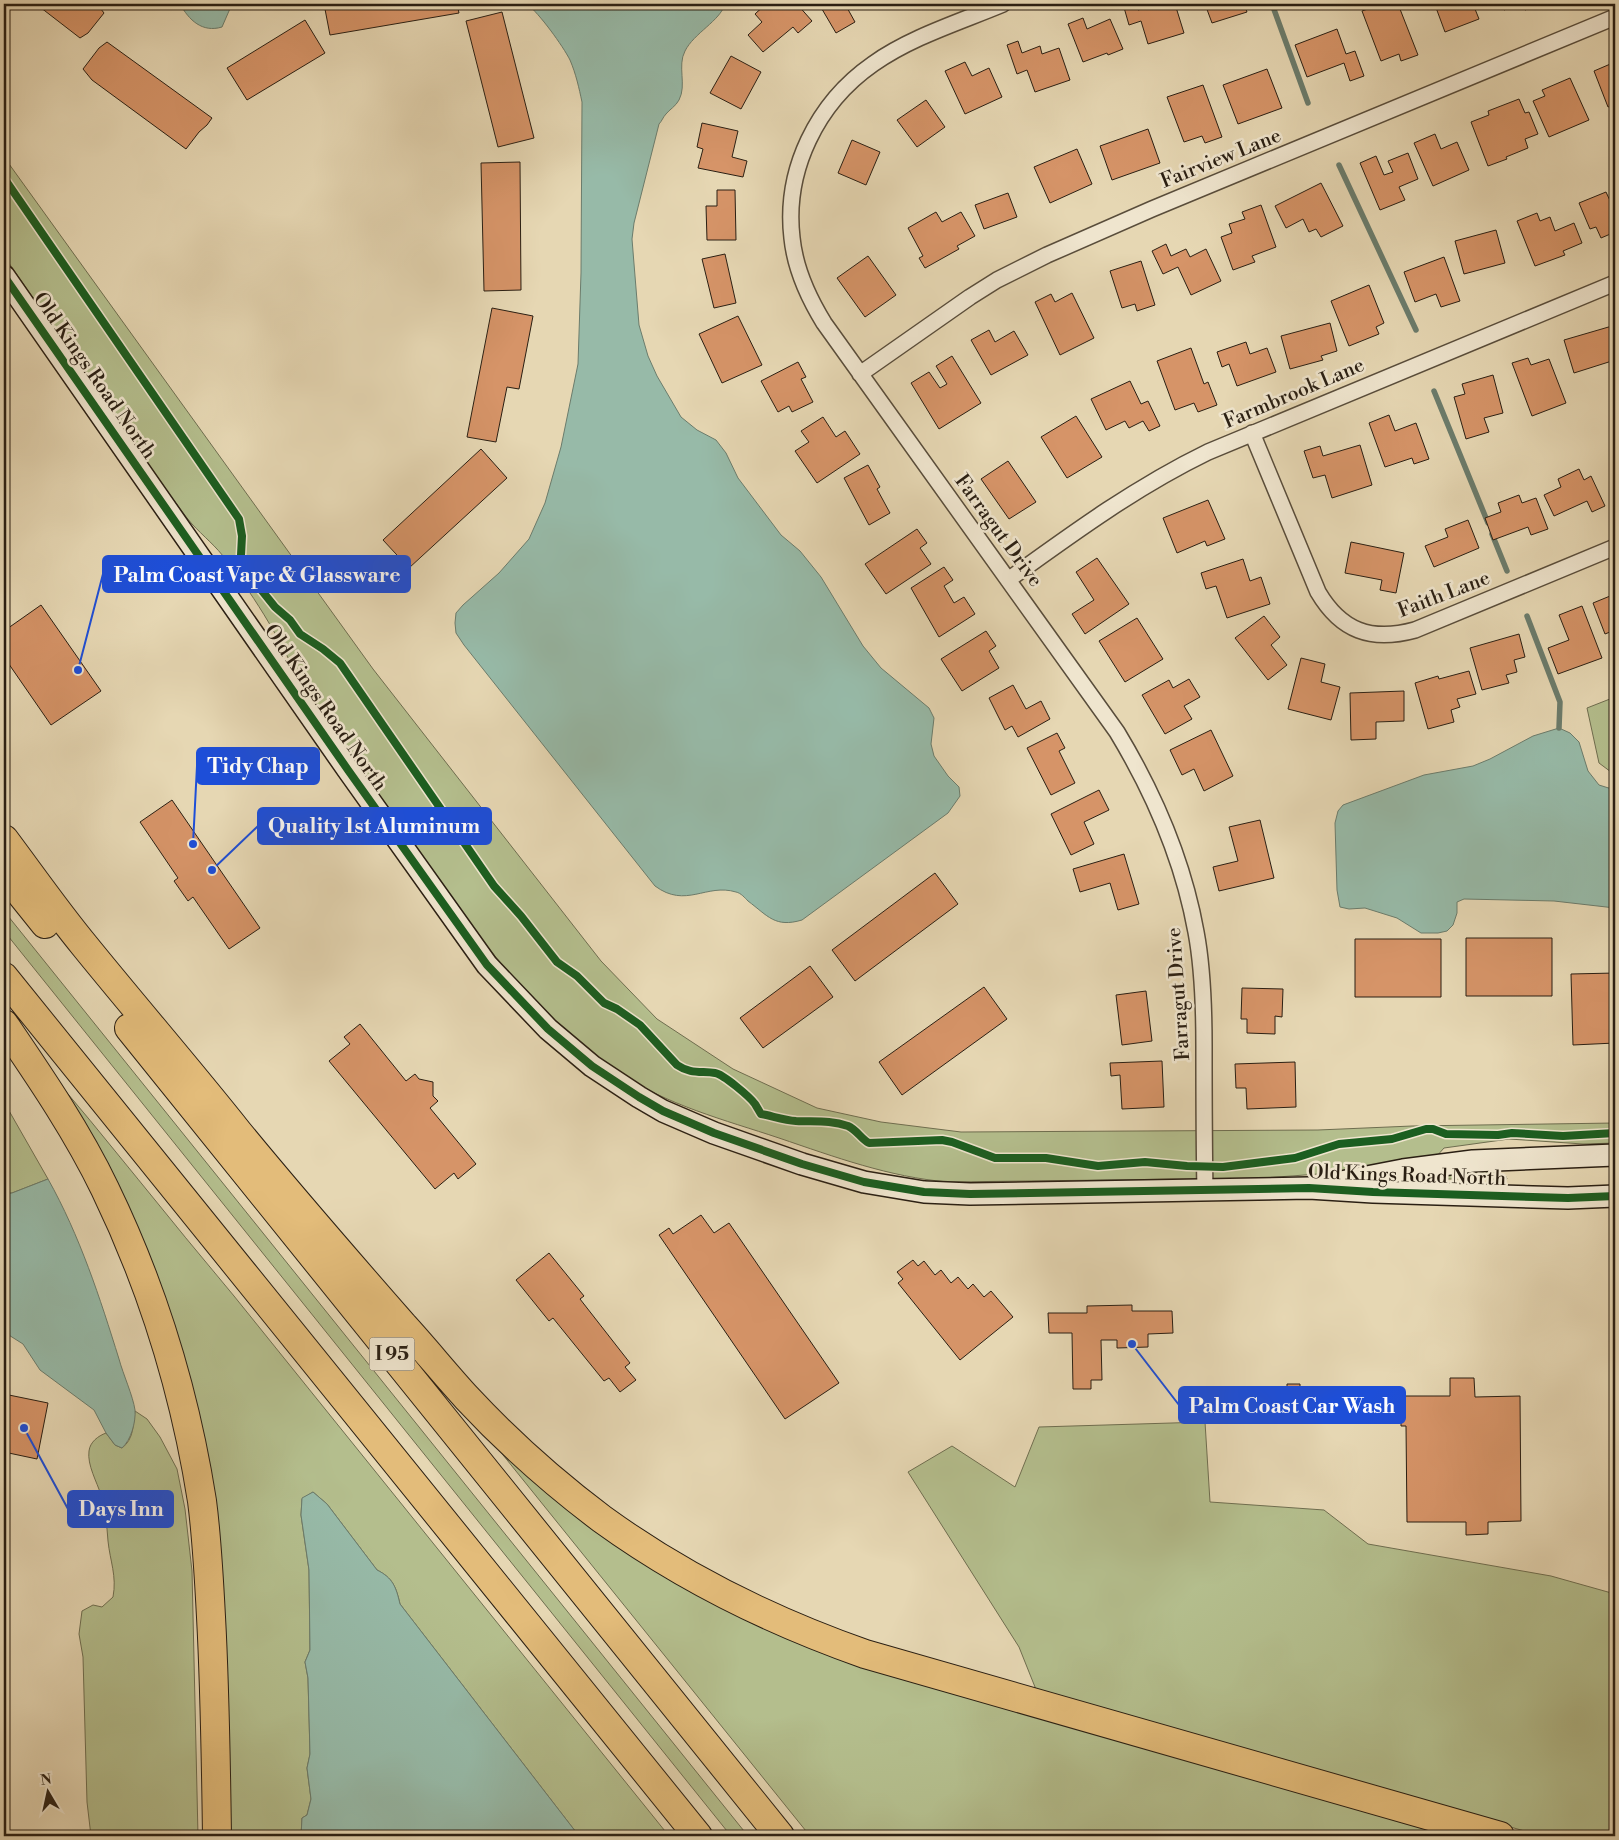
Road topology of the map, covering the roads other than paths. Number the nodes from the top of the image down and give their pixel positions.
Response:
1 (1004, 4) edge
2 (1615, 17) edge
3 (4, 276) edge
4 (1615, 283) edge
5 (860, 374) junction
6 (1252, 433) junction
7 (1615, 547) edge
8 (1008, 580) junction
9 (4, 839) edge
10 (4, 872) edge
11 (4, 977) edge
12 (4, 1024) edge
13 (1615, 1155) edge
14 (1309, 1188) junction
15 (1205, 1190) junction
16 (1615, 1196) edge
17 (217, 1836) edge
18 (698, 1836) edge
19 (780, 1836) edge
20 (1500, 1836) edge

1 - 5 street, Farragut Drive
2 - 5 street, Fairview Lane
3 - 15 street, Old Kings Road North
4 - 6 street, Farmbrook Lane
5 - 8 street, Farragut Drive
6 - 7 street, Faith Lane
6 - 8 street, Farmbrook Lane
8 - 15 street, Farragut Drive
9 - 20 highway
10 - 19 highway, I 95
11 - 18 highway
12 - 17 highway
13 - 14 street, Old Kings Road North
14 - 15 street, Old Kings Road North
14 - 16 street, Old Kings Road North

